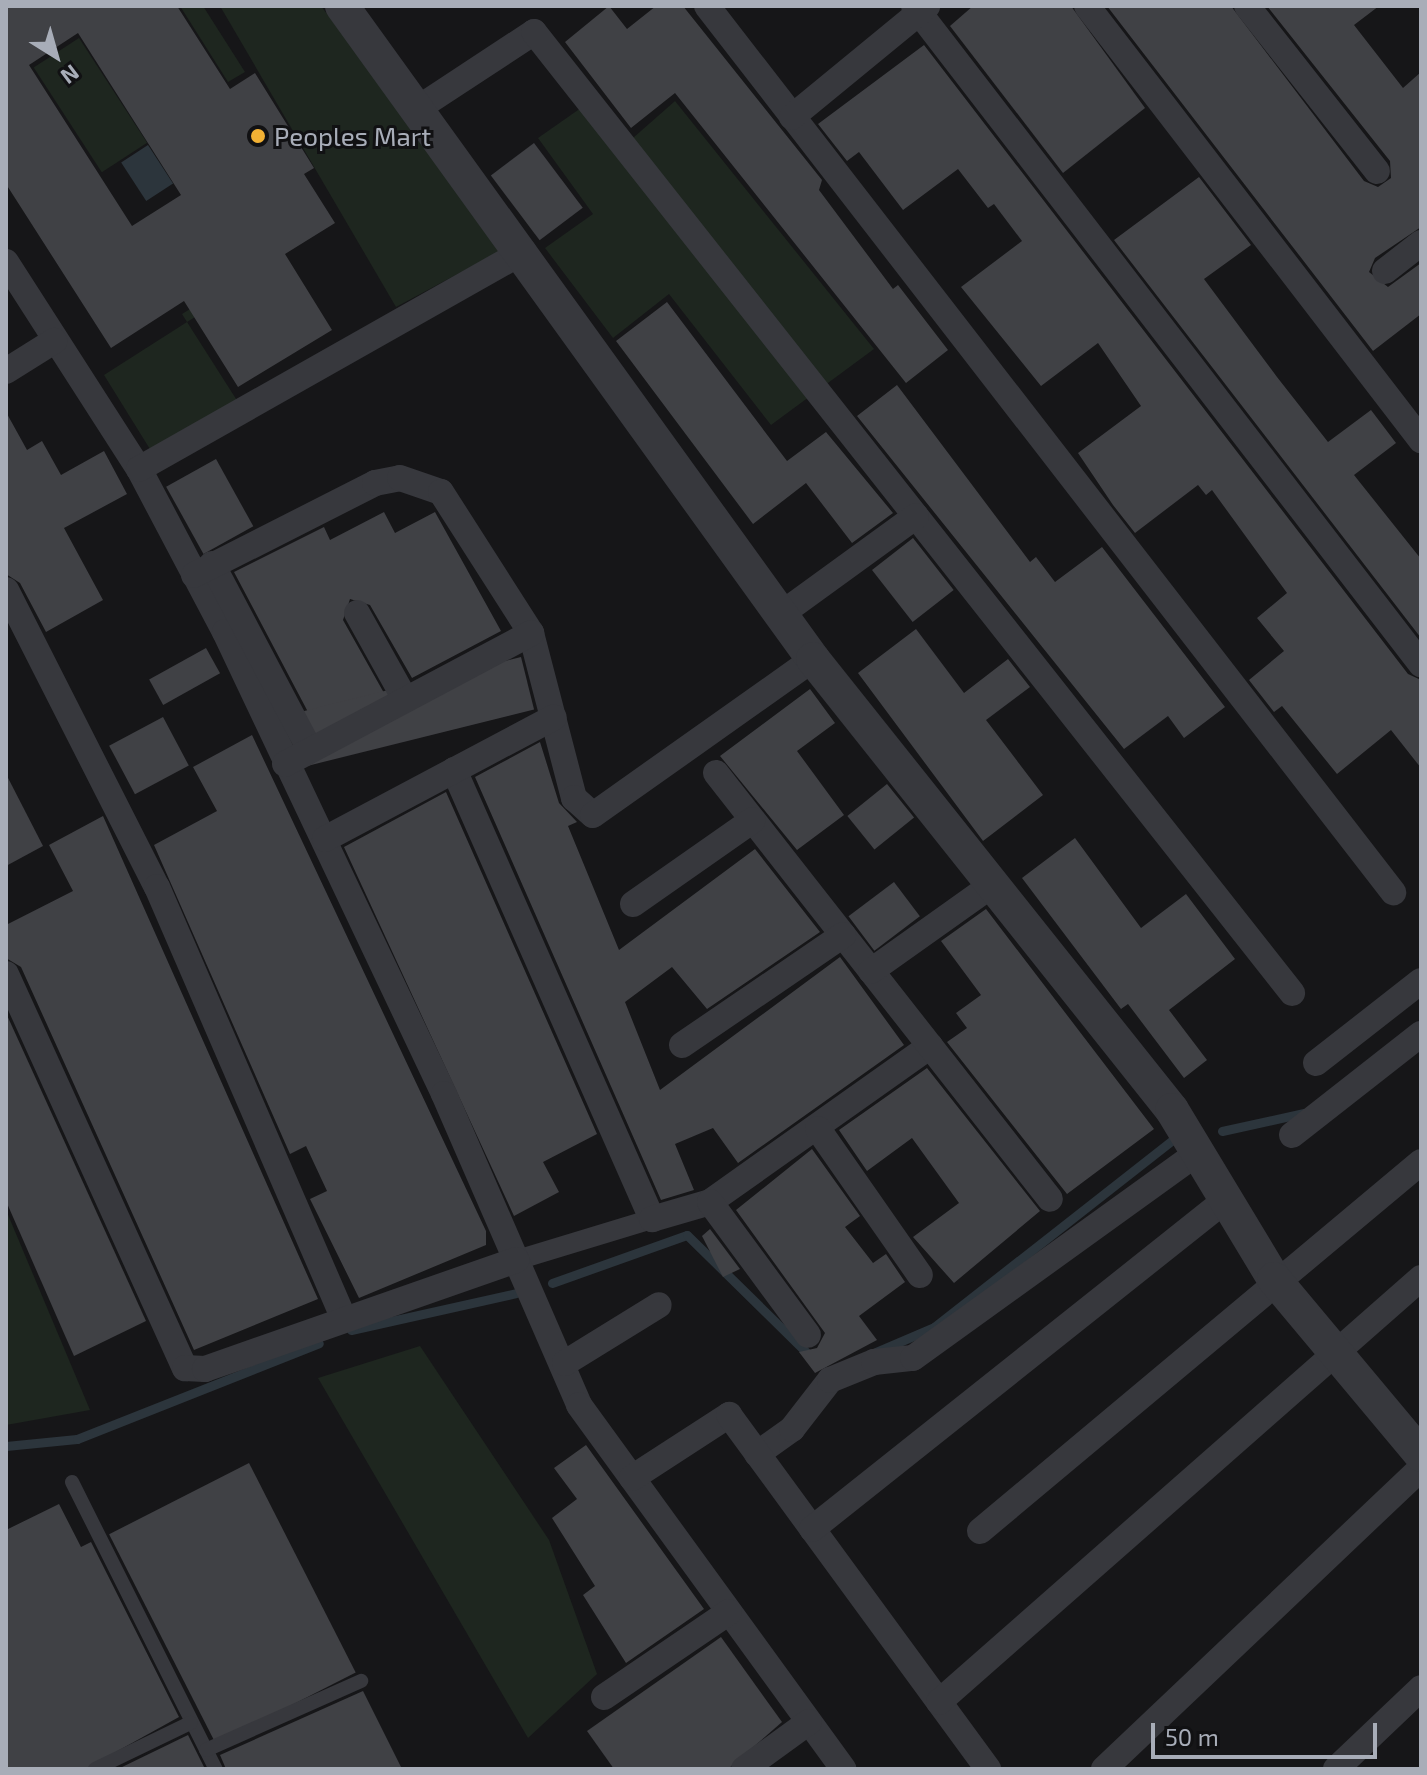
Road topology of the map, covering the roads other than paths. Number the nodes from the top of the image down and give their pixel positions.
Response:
1 (342, 6) edge
2 (707, 6) edge
3 (1087, 6) edge
4 (1247, 6) edge
5 (920, 8) edge
6 (417, 109) junction
7 (792, 117) junction
8 (1377, 171) dead end
9 (1421, 243) edge
10 (524, 251) junction
11 (6, 262) edge
12 (1385, 271) dead end
13 (54, 341) junction
14 (6, 371) edge
15 (1421, 440) edge
16 (139, 469) junction
17 (916, 516) junction
18 (203, 569) junction
19 (6, 590) edge
20 (784, 612) junction
21 (357, 613) dead end
22 (531, 633) junction
23 (813, 659) junction
24 (1421, 664) edge
25 (405, 699) junction
26 (554, 717) junction
27 (310, 750) junction
28 (285, 764) junction
29 (454, 770) junction
30 (716, 773) dead end
31 (753, 820) junction
32 (325, 839) junction
33 (995, 883) junction
34 (1393, 892) dead end
35 (633, 904) dead end
36 (843, 935) junction
37 (871, 971) junction
38 (6, 974) edge
39 (1421, 981) edge
40 (1292, 993) dead end
41 (1421, 1034) edge
42 (682, 1045) dead end
43 (930, 1046) junction
44 (1316, 1063) dead end
45 (818, 1129) junction
46 (1292, 1135) dead end
47 (1200, 1151) junction
48 (1421, 1162) edge
49 (1228, 1198) junction
50 (1050, 1199) dead end
51 (710, 1202) junction
52 (652, 1219) junction
53 (517, 1260) junction
54 (920, 1275) dead end
55 (1421, 1278) edge
56 (1274, 1279) junction
57 (659, 1305) dead end
58 (344, 1319) junction
59 (808, 1335) dead end
60 (1333, 1356) junction
61 (565, 1363) junction
62 (757, 1454) junction
63 (1421, 1455) edge
64 (1421, 1468) edge
65 (632, 1478) junction
66 (72, 1482) dead end
67 (812, 1529) junction
68 (980, 1531) dead end
69 (729, 1612) junction
70 (361, 1681) dead end
71 (1421, 1688) edge
72 (604, 1697) dead end
73 (939, 1702) junction
74 (809, 1722) junction
75 (190, 1723) junction
76 (206, 1750) junction
77 (95, 1769) edge
78 (216, 1769) edge
79 (744, 1769) edge
80 (843, 1769) edge
81 (988, 1769) edge
82 (1104, 1769) edge
83 (1336, 1769) edge

1 - 6 street
2 - 7 street
3 - 15 street
4 - 8 street
5 - 7 street
5 - 24 street
6 - 10 street
6 - 17 street
7 - 34 street
9 - 12 street
10 - 16 street
10 - 20 street
11 - 13 street
13 - 14 street
13 - 16 street
16 - 18 street
17 - 20 street
17 - 40 street
18 - 22 street
18 - 27 street
18 - 28 street
19 - 58 street
20 - 23 street
21 - 25 street
22 - 25 street
22 - 26 street
23 - 26 street
23 - 33 street
25 - 27 street
26 - 29 street
27 - 28 street
28 - 32 street
29 - 32 street
29 - 52 street
30 - 31 street
31 - 35 street
31 - 36 street
32 - 53 street
33 - 37 street
33 - 47 street
36 - 37 street
36 - 42 street
37 - 43 street
38 - 58 street
39 - 44 street
41 - 46 street
43 - 45 street
43 - 50 street
45 - 51 street
45 - 54 street
47 - 49 street
47 - 62 street
48 - 56 street
49 - 56 street
49 - 67 street
51 - 52 street
51 - 59 street
52 - 53 street
53 - 58 street
53 - 61 street
55 - 60 street
56 - 60 street
56 - 68 street
57 - 61 street
60 - 63 street
60 - 73 street
61 - 65 street
62 - 65 street
62 - 67 street
64 - 82 street
65 - 69 street
66 - 75 lane
67 - 73 street
69 - 72 street
69 - 74 street
70 - 76 lane
71 - 83 street
73 - 81 street
74 - 79 street
74 - 80 street
75 - 76 lane
75 - 77 lane
76 - 78 lane

